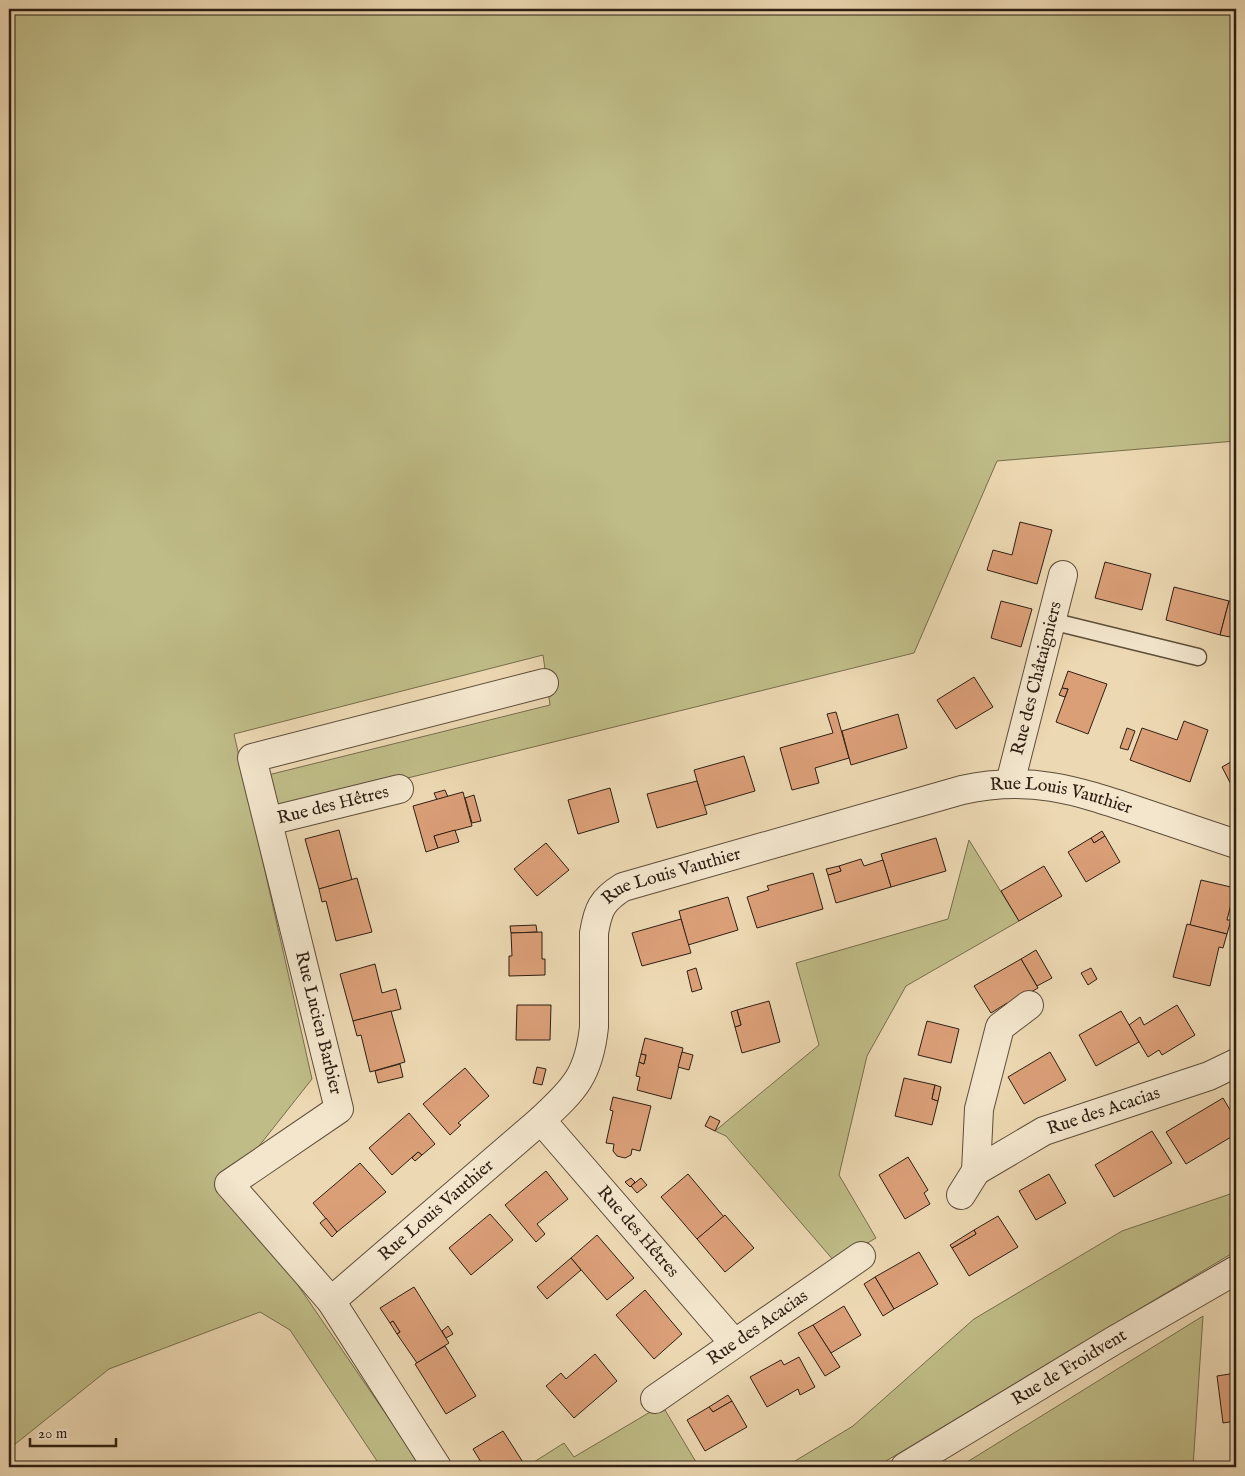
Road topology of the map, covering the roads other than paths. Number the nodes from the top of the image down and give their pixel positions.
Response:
1 (1063, 575) dead end
2 (1051, 621) junction
3 (1198, 658) dead end
4 (544, 683) dead end
5 (1010, 783) junction
6 (399, 789) dead end
7 (269, 821) junction
8 (1236, 844) edge
9 (1029, 1005) dead end
10 (1235, 1058) edge
11 (541, 1120) junction
12 (976, 1171) junction
13 (961, 1195) dead end
14 (861, 1256) dead end
15 (1236, 1270) edge
16 (331, 1301) junction
17 (734, 1343) junction
18 (655, 1399) dead end
19 (437, 1467) edge
20 (904, 1467) edge

1 - 2 street, Rue des Châtaigniers
2 - 3 lane
2 - 5 street, Rue des Châtaigniers
4 - 7 street, Rue Lucien Barbier
5 - 8 street, Rue Louis Vauthier
5 - 11 street, Rue Louis Vauthier
6 - 7 street, Rue des Hêtres
7 - 16 street, Rue Lucien Barbier
9 - 12 street, Rue des Acacias
10 - 12 street, Rue des Acacias
11 - 16 street, Rue Louis Vauthier
11 - 17 street, Rue des Hêtres
12 - 13 street, Rue des Acacias
14 - 17 street, Rue des Acacias
15 - 20 street, Rue de Froidvent
16 - 19 street, Rue Lucien Barbier
17 - 18 street, Rue des Acacias

